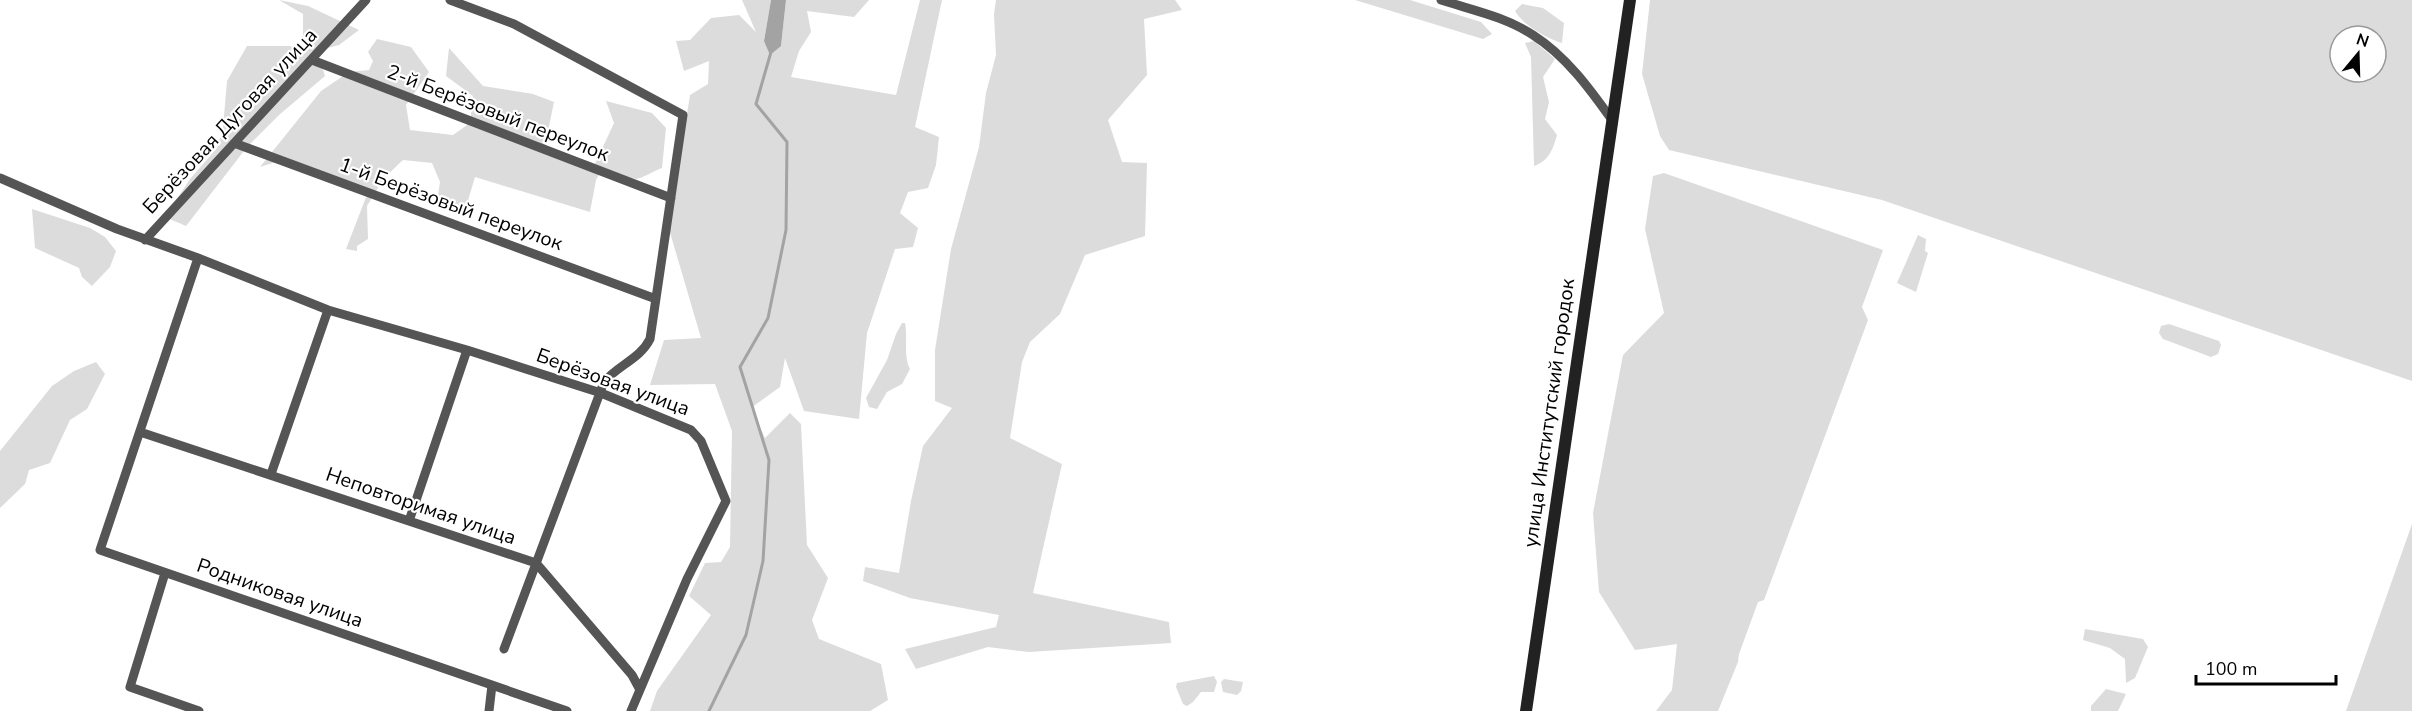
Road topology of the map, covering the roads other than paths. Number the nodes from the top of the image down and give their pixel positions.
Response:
1 (366, 0) edge
2 (450, 0) edge
3 (1441, 0) edge
4 (1630, 0) edge
5 (312, 60) junction
6 (1612, 120) junction
7 (234, 143) junction
8 (0, 178) edge
9 (671, 198) junction
10 (145, 240) junction
11 (198, 258) junction
12 (656, 299) junction
13 (328, 310) junction
14 (467, 350) junction
15 (601, 393) junction
16 (140, 432) junction
17 (272, 474) junction
18 (409, 521) junction
19 (536, 563) junction
20 (165, 573) junction
21 (504, 649) dead end
22 (492, 685) junction
23 (639, 687) junction
24 (199, 711) edge
25 (489, 711) edge
26 (567, 711) edge
27 (631, 711) edge
28 (1526, 711) edge

1 - 5 street, Берёзовая Дуговая улица
2 - 9 street
3 - 6 street
4 - 6 street, улица Институтский городок
5 - 7 street, Берёзовая Дуговая улица
5 - 9 street, 2-й Берёзовый переулок
6 - 28 street, улица Институтский городок
7 - 10 street, Берёзовая Дуговая улица
7 - 12 street, 1-й Берёзовый переулок
8 - 10 street, Берёзовая улица
9 - 12 street
10 - 11 street, Берёзовая улица
11 - 13 street, Берёзовая улица
11 - 16 street
12 - 15 street
13 - 14 street, Берёзовая улица
13 - 17 street
14 - 15 street, Берёзовая улица
14 - 18 street
15 - 19 street
15 - 23 street, Берёзовая улица
16 - 17 street, Неповторимая улица
16 - 20 street, Родниковая улица
17 - 18 street, Неповторимая улица
18 - 19 street, Неповторимая улица
19 - 21 street
19 - 23 street, Неповторимая улица
20 - 22 street, Родниковая улица
20 - 24 street
22 - 25 street
22 - 26 street, Родниковая улица
23 - 27 street, Берёзовая улица

